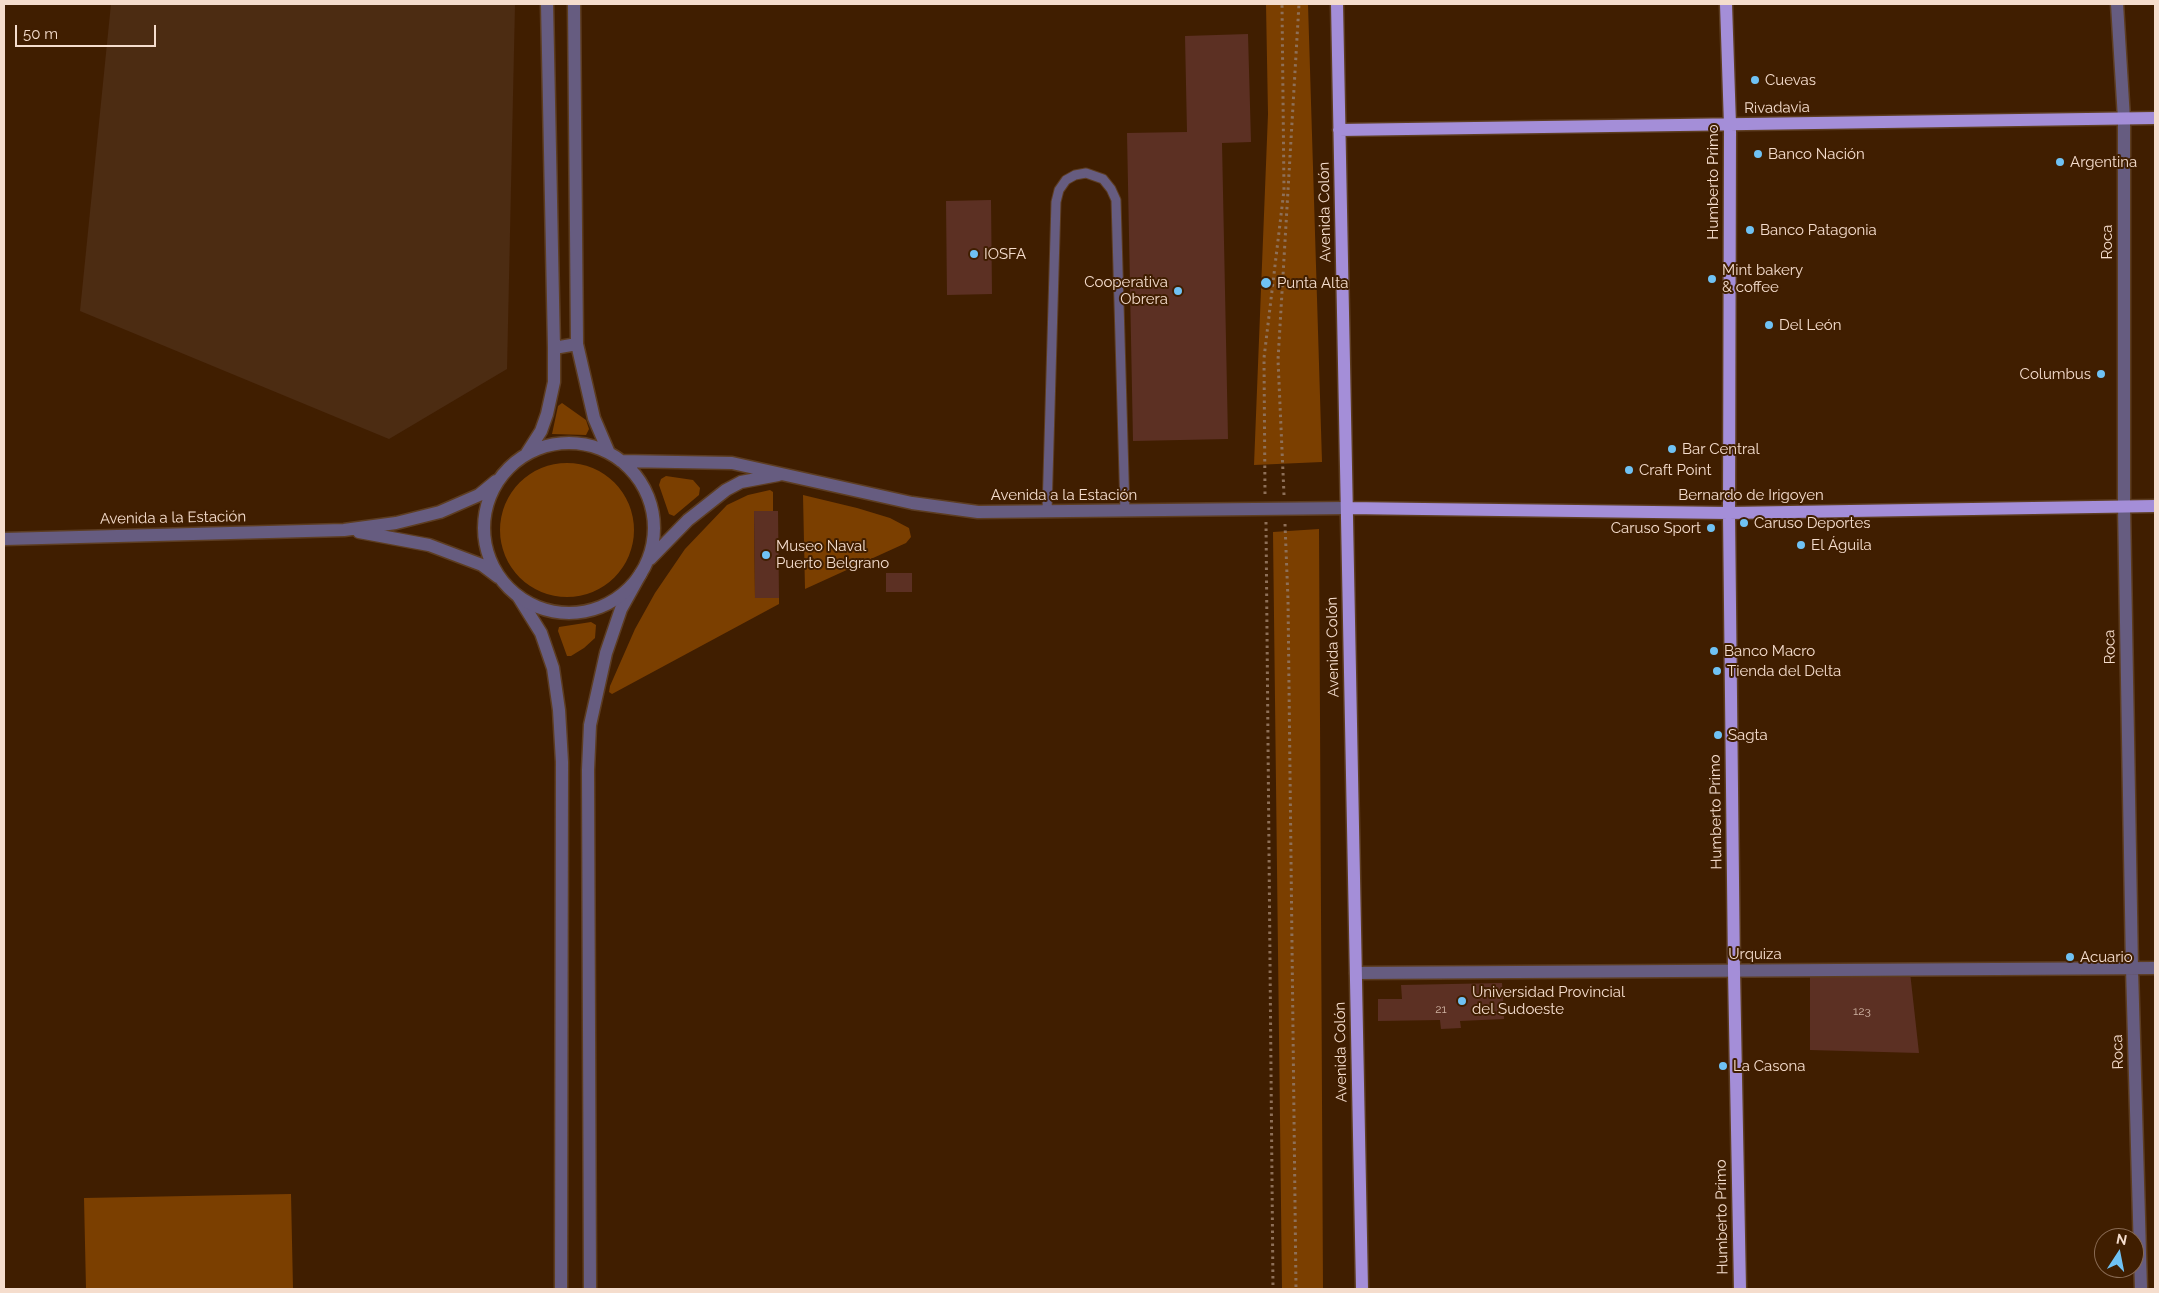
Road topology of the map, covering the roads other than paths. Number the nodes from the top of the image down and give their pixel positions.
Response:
1 (546, 4) edge
2 (574, 4) edge
3 (1337, 4) edge
4 (1726, 4) edge
5 (2117, 4) edge
6 (2155, 118) edge
7 (2124, 119) junction
8 (1730, 125) junction
9 (1339, 130) junction
10 (577, 344) junction
11 (554, 348) junction
12 (609, 453) junction
13 (525, 455) junction
14 (621, 461) junction
15 (786, 474) junction
16 (500, 478) junction
17 (2124, 506) junction
18 (2155, 506) edge
19 (1347, 508) junction
20 (1047, 511) junction
21 (1125, 511) junction
22 (1729, 513) junction
23 (344, 530) junction
24 (4, 539) edge
25 (647, 561) junction
26 (641, 574) junction
27 (502, 580) junction
28 (518, 596) junction
29 (2132, 968) junction
30 (2155, 968) edge
31 (1734, 970) junction
32 (1356, 973) junction
33 (561, 1289) edge
34 (590, 1289) edge
35 (1362, 1289) edge
36 (1740, 1289) edge
37 (2141, 1289) edge

1 - 11 street
2 - 10 street
3 - 9 main road, Avenida Colón
4 - 8 main road, Humberto Primo
5 - 7 street, Roca
6 - 7 main road, Rivadavia
7 - 8 main road, Rivadavia
7 - 17 street, Roca
8 - 9 main road, Rivadavia
8 - 22 main road, Humberto Primo
9 - 19 main road, Avenida Colón
10 - 11 street
10 - 12 street
11 - 13 street
12 - 13 street
12 - 14 street
13 - 16 street
14 - 15 street, Avenida a la Estación
14 - 25 street
15 - 20 street, Avenida a la Estación
15 - 25 street
16 - 23 street
16 - 27 street
17 - 18 main road, Bernardo de Irigoyen
17 - 22 main road, Bernardo de Irigoyen
17 - 29 street, Roca
19 - 21 street, Avenida a la Estación
19 - 22 main road, Bernardo de Irigoyen
19 - 32 main road, Avenida Colón
20 - 21 street, Avenida a la Estación
20 - 21 lane
22 - 31 main road, Humberto Primo
23 - 24 street, Avenida a la Estación
23 - 27 street
25 - 26 street
26 - 28 street
26 - 34 street
27 - 28 street
28 - 33 street
29 - 30 street, Urquiza
29 - 31 street, Urquiza
29 - 37 street, Roca
31 - 32 street, Urquiza
31 - 36 main road, Humberto Primo
32 - 35 main road, Avenida Colón

